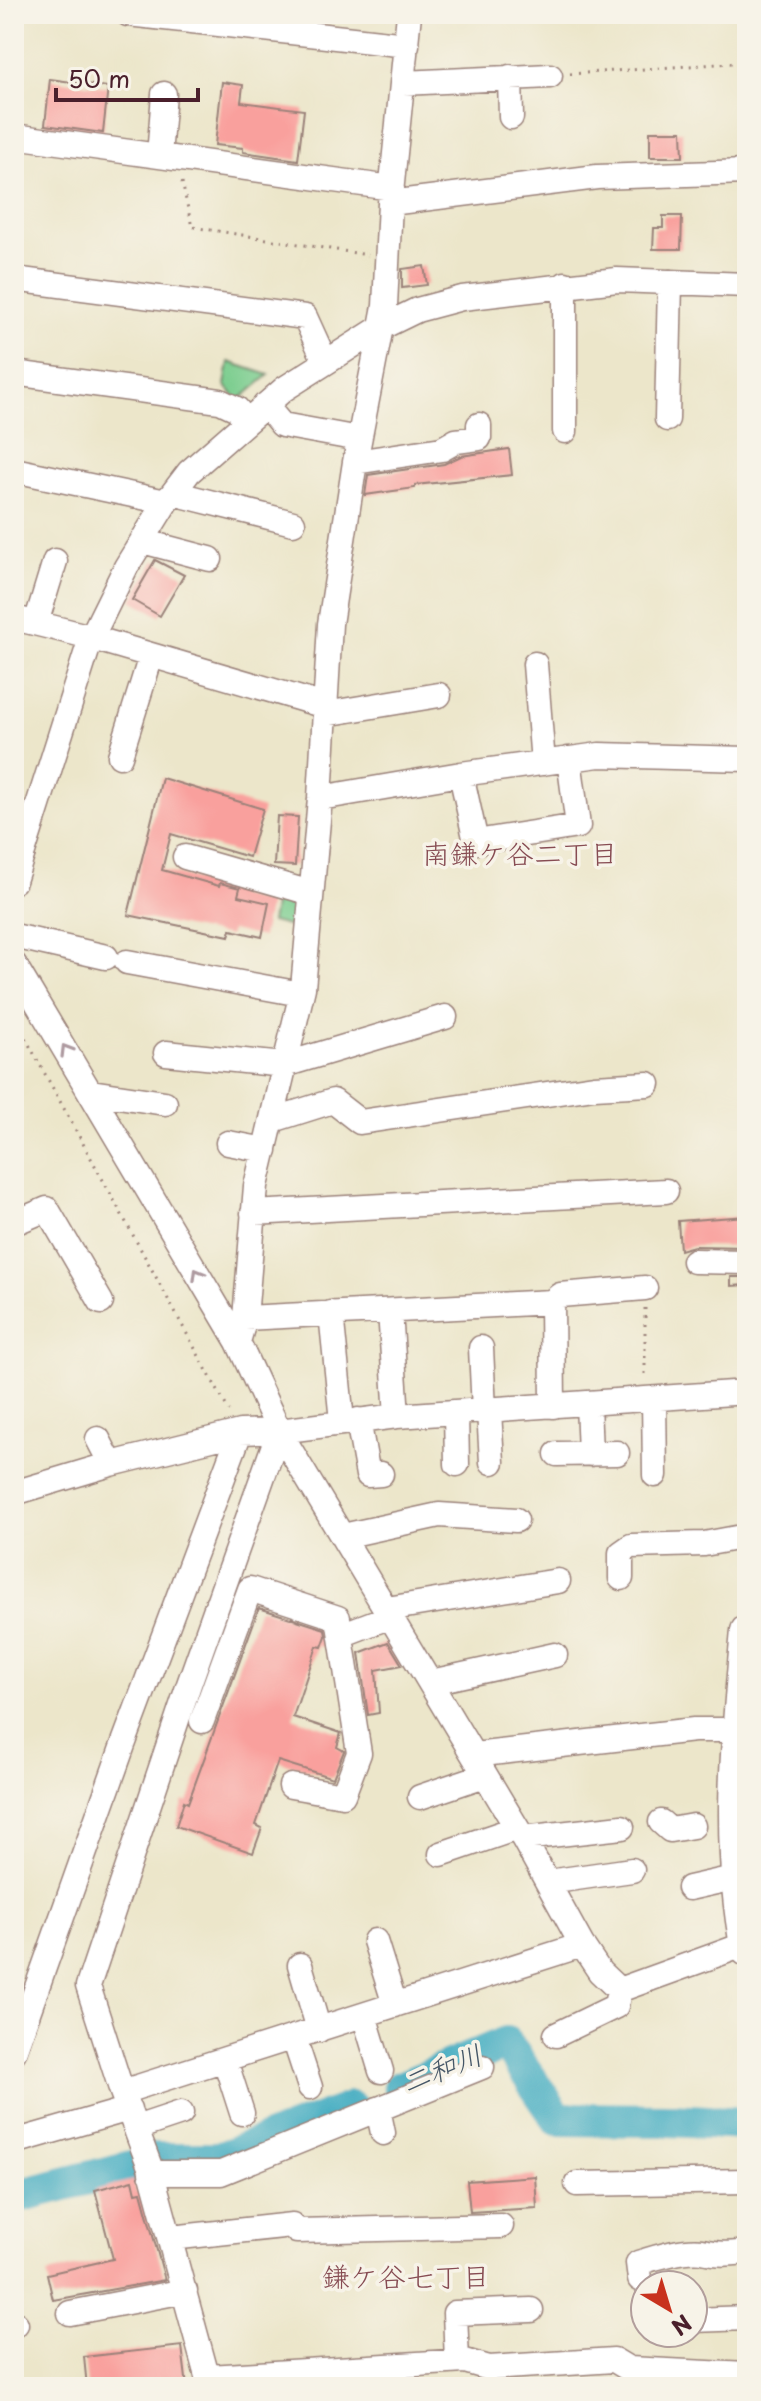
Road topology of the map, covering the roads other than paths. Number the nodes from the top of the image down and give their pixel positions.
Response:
1 (128, 14) edge
2 (409, 14) edge
3 (407, 45) junction
4 (550, 76) road end
5 (510, 77) junction
6 (403, 83) junction
7 (164, 94) dead end
8 (511, 117) dead end
9 (14, 136) edge
10 (168, 157) junction
11 (747, 172) edge
12 (391, 196) junction
13 (14, 279) edge
14 (670, 282) junction
15 (565, 284) junction
16 (747, 285) edge
17 (380, 328) junction
18 (325, 361) junction
19 (14, 373) edge
20 (265, 405) junction
21 (667, 419) dead end
22 (245, 421) junction
23 (479, 425) dead end
24 (565, 431) dead end
25 (348, 437) dead end
26 (355, 462) junction
27 (14, 470) edge
28 (170, 497) junction
29 (293, 523) dead end
30 (142, 541) junction
31 (210, 559) dead end
32 (55, 561) dead end
33 (25, 620) edge
34 (91, 638) junction
35 (151, 656) junction
36 (535, 664) dead end
37 (439, 695) dead end
38 (325, 710) junction
39 (120, 756) dead end
40 (569, 759) junction
41 (747, 759) edge
42 (543, 763) junction
43 (461, 774) junction
44 (320, 798) junction
45 (185, 857) dead end
46 (14, 881) edge
47 (311, 893) junction
48 (14, 936) edge
49 (14, 964) edge
50 (301, 994) junction
51 (445, 1017) dead end
52 (166, 1053) dead end
53 (284, 1065) junction
54 (648, 1084) dead end
55 (91, 1092) junction
56 (165, 1103) dead end
57 (273, 1120) junction
58 (228, 1143) dead end
59 (265, 1150) junction
60 (666, 1191) dead end
61 (253, 1213) junction
62 (14, 1223) edge
63 (694, 1261) dead end
64 (747, 1262) edge
65 (645, 1288) road end
66 (101, 1302) dead end
67 (552, 1302) junction
68 (390, 1311) junction
69 (331, 1313) junction
70 (245, 1318) junction
71 (238, 1342) junction
72 (481, 1348) dead end
73 (747, 1392) edge
74 (650, 1399) junction
75 (588, 1403) junction
76 (553, 1406) junction
77 (487, 1411) junction
78 (456, 1413) junction
79 (397, 1416) junction
80 (350, 1420) junction
81 (279, 1431) junction
82 (240, 1432) junction
83 (98, 1439) dead end
84 (617, 1453) dead end
85 (557, 1454) dead end
86 (590, 1454) junction
87 (492, 1462) dead end
88 (111, 1464) junction
89 (457, 1464) dead end
90 (381, 1474) dead end
91 (655, 1475) dead end
92 (14, 1493) edge
93 (516, 1520) dead end
94 (343, 1536) junction
95 (747, 1536) edge
96 (621, 1578) dead end
97 (558, 1581) dead end
98 (389, 1612) junction
99 (747, 1631) edge
100 (341, 1635) junction
101 (555, 1655) dead end
102 (431, 1682) junction
103 (744, 1689) edge
104 (202, 1721) dead end
105 (737, 1727) junction
106 (480, 1765) junction
107 (291, 1786) dead end
108 (420, 1797) dead end
109 (661, 1822) dead end
110 (693, 1826) dead end
111 (622, 1827) dead end
112 (520, 1833) junction
113 (441, 1854) dead end
114 (632, 1870) dead end
115 (742, 1877) edge
116 (548, 1882) junction
117 (689, 1888) dead end
118 (375, 1941) dead end
119 (582, 1945) junction
120 (746, 1947) edge
121 (300, 1965) dead end
122 (619, 1990) junction
123 (395, 2005) junction
124 (21, 2009) edge
125 (364, 2015) junction
126 (319, 2030) junction
127 (556, 2035) dead end
128 (294, 2038) junction
129 (14, 2052) edge
130 (225, 2060) junction
131 (482, 2067) dead end
132 (381, 2071) dead end
133 (310, 2087) dead end
134 (129, 2110) junction
135 (181, 2113) dead end
136 (242, 2113) dead end
137 (14, 2142) edge
138 (149, 2165) junction
139 (747, 2181) edge
140 (577, 2184) dead end
141 (501, 2226) dead end
142 (171, 2238) junction
143 (747, 2252) edge
144 (639, 2269) edge
145 (185, 2291) junction
146 (531, 2310) dead end
147 (70, 2313) dead end
148 (747, 2318) edge
149 (709, 2319) edge
150 (457, 2361) junction
151 (747, 2375) edge
152 (209, 2382) edge

1 - 3 street
2 - 3 street
3 - 6 street
4 - 5 street
5 - 6 street
5 - 8 street
6 - 12 street
7 - 10 street
9 - 10 street
10 - 12 street
11 - 12 street
12 - 17 street
13 - 18 street
14 - 15 street
14 - 16 street
14 - 21 street
15 - 17 street
15 - 24 street
17 - 18 street
17 - 26 street
18 - 20 street
19 - 22 street
20 - 22 street
20 - 25 street
22 - 28 street
23 - 26 street
26 - 38 street
27 - 28 street
28 - 29 street
28 - 30 street
30 - 31 street
30 - 34 street
32 - 33 street
33 - 34 street
34 - 35 street
34 - 46 street
35 - 38 street
35 - 39 street
36 - 42 street
37 - 38 street
38 - 44 street
40 - 41 street
40 - 42 street
40 - 43 street
42 - 43 street
43 - 44 street
44 - 47 street
45 - 47 street
47 - 50 street
48 - 50 street
55 -> 49 street
50 - 53 street
51 - 53 street
52 - 53 street
53 - 57 street
54 - 57 street
55 - 56 street
71 -> 55 street
57 - 59 street
58 - 59 street
59 - 61 street
60 - 61 street
61 - 70 street
62 - 66 street
63 - 64 street
65 - 67 street
67 - 68 street
67 - 76 street
68 - 69 street
68 - 79 street
69 - 70 street
69 - 80 street
70 - 71 street
71 - 81 street
72 - 77 street
73 - 74 street
74 - 75 street
74 - 91 street
75 - 76 street
75 - 86 street
76 - 77 street
77 - 78 street
77 - 87 street
78 - 79 street
78 - 89 street
79 - 80 street
80 - 81 street
80 - 90 street
81 - 82 street
81 - 94 street
81 - 134 street
82 - 88 street
82 - 124 street
83 - 88 street
84 - 86 street
85 - 86 street
88 - 92 street
93 - 94 street
94 - 98 street
95 - 96 street
97 - 98 street
98 - 100 street
98 - 102 street
99 - 103 main road
100 - 104 street
100 - 107 street
101 - 102 street
102 - 106 street
103 - 105 main road
105 - 106 street
105 - 115 main road
106 - 108 street
106 - 112 street
109 - 110 street
111 - 112 street
112 - 113 street
112 - 116 street
114 - 116 street
115 - 117 street
115 - 120 main road
116 - 119 street
118 - 123 street
119 - 122 street
119 - 123 street
120 - 122 street
121 - 126 street
122 - 127 street
123 - 125 street
124 - 129 street
125 - 126 street
125 - 132 street
126 - 128 street
128 - 130 street
128 - 133 street
130 - 134 street
130 - 136 street
131 - 138 street
134 - 135 street
134 - 137 street
134 - 138 street
138 - 142 street
139 - 140 street
141 - 142 street
142 - 145 street
143 - 144 street
145 - 147 street
145 - 152 street
146 - 150 street
148 - 149 street
150 - 151 street
150 - 152 street

